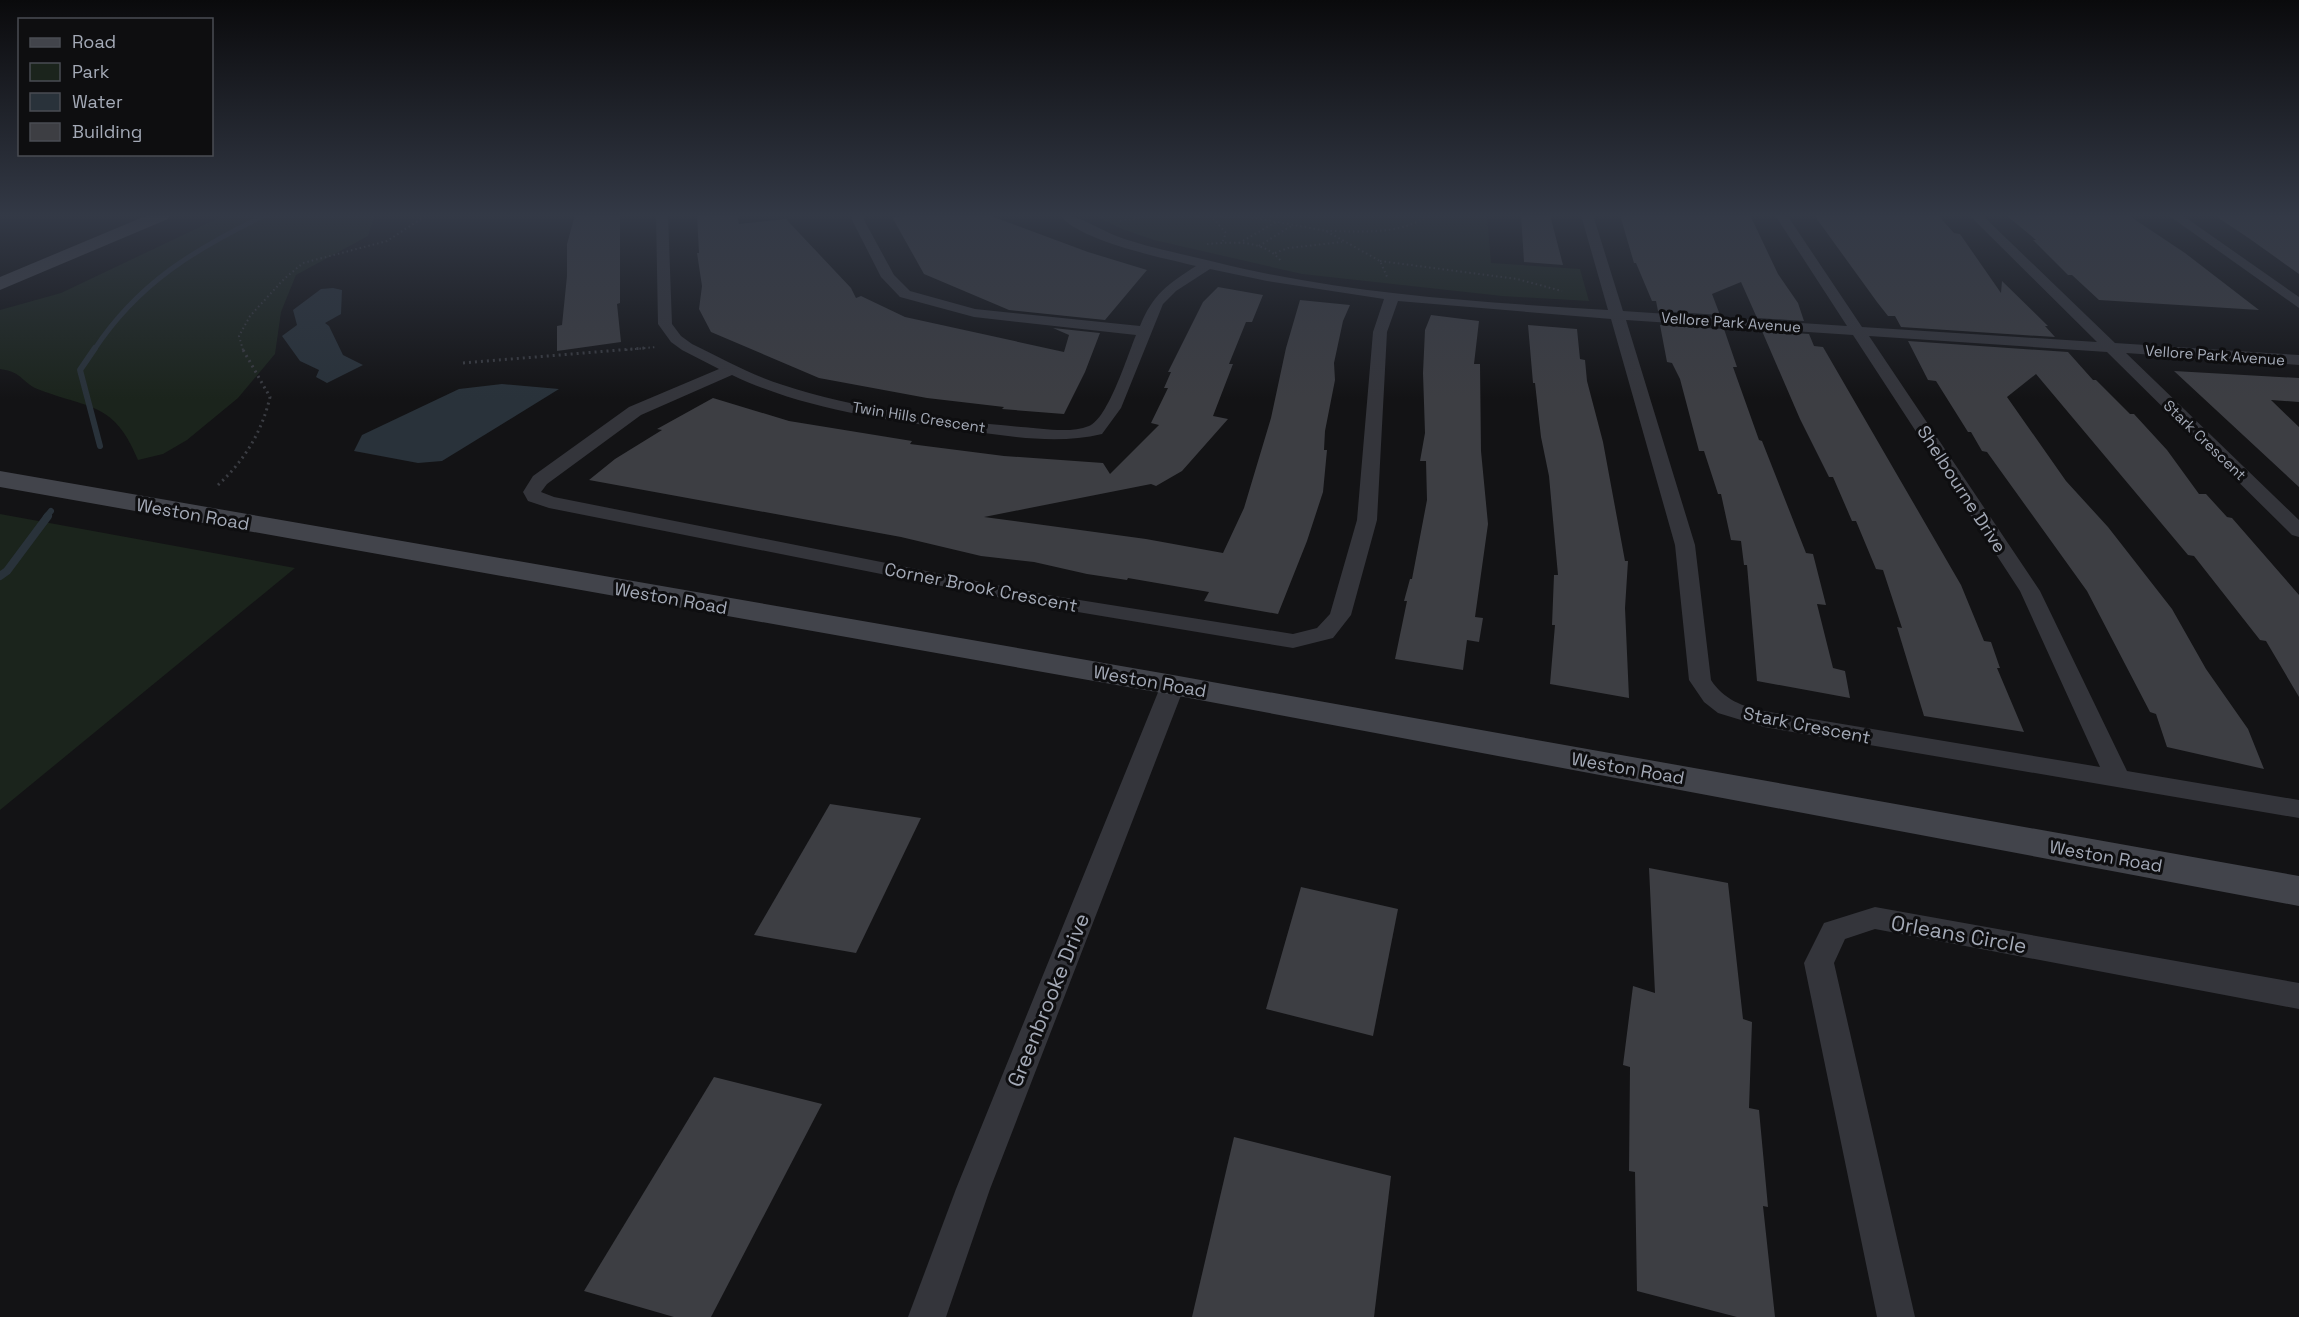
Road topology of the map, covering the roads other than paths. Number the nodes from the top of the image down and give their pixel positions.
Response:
1 (18, 276) edge
2 (663, 276) edge
3 (888, 276) edge
4 (1189, 276) edge
5 (1264, 276) edge
6 (1605, 276) edge
7 (1822, 276) edge
8 (2038, 276) edge
9 (2260, 276) edge
10 (0, 284) edge
11 (1391, 290) junction
12 (2299, 304) edge
13 (1617, 315) junction
14 (1145, 331) junction
15 (1858, 331) junction
16 (2112, 348) junction
17 (2299, 360) edge
18 (734, 369) junction
19 (0, 480) edge
20 (2299, 531) edge
21 (1173, 685) junction
22 (2118, 778) junction
23 (2299, 809) edge
24 (2299, 891) edge
25 (2299, 996) edge
26 (927, 1317) edge
27 (1896, 1317) edge

1 - 10 main road
2 - 18 street, Twin Hills Crescent
3 - 14 street
4 - 14 street, Twin Hills Crescent
5 - 11 street, Vellore Park Avenue
6 - 13 street, Stark Crescent
7 - 15 street, Shelbourne Drive
8 - 16 street, Stark Crescent
9 - 12 street
11 - 13 street, Vellore Park Avenue
11 - 18 street, Corner Brook Crescent
13 - 15 street, Vellore Park Avenue
13 - 22 street, Stark Crescent
14 - 18 street, Twin Hills Crescent
15 - 16 street, Vellore Park Avenue
15 - 22 street, Shelbourne Drive
16 - 17 street, Vellore Park Avenue
16 - 20 street, Stark Crescent
19 - 21 main road, Weston Road
21 - 24 main road, Weston Road
21 - 26 street, Greenbrooke Drive
22 - 23 street, Stark Crescent
25 - 27 street, Orleans Circle

